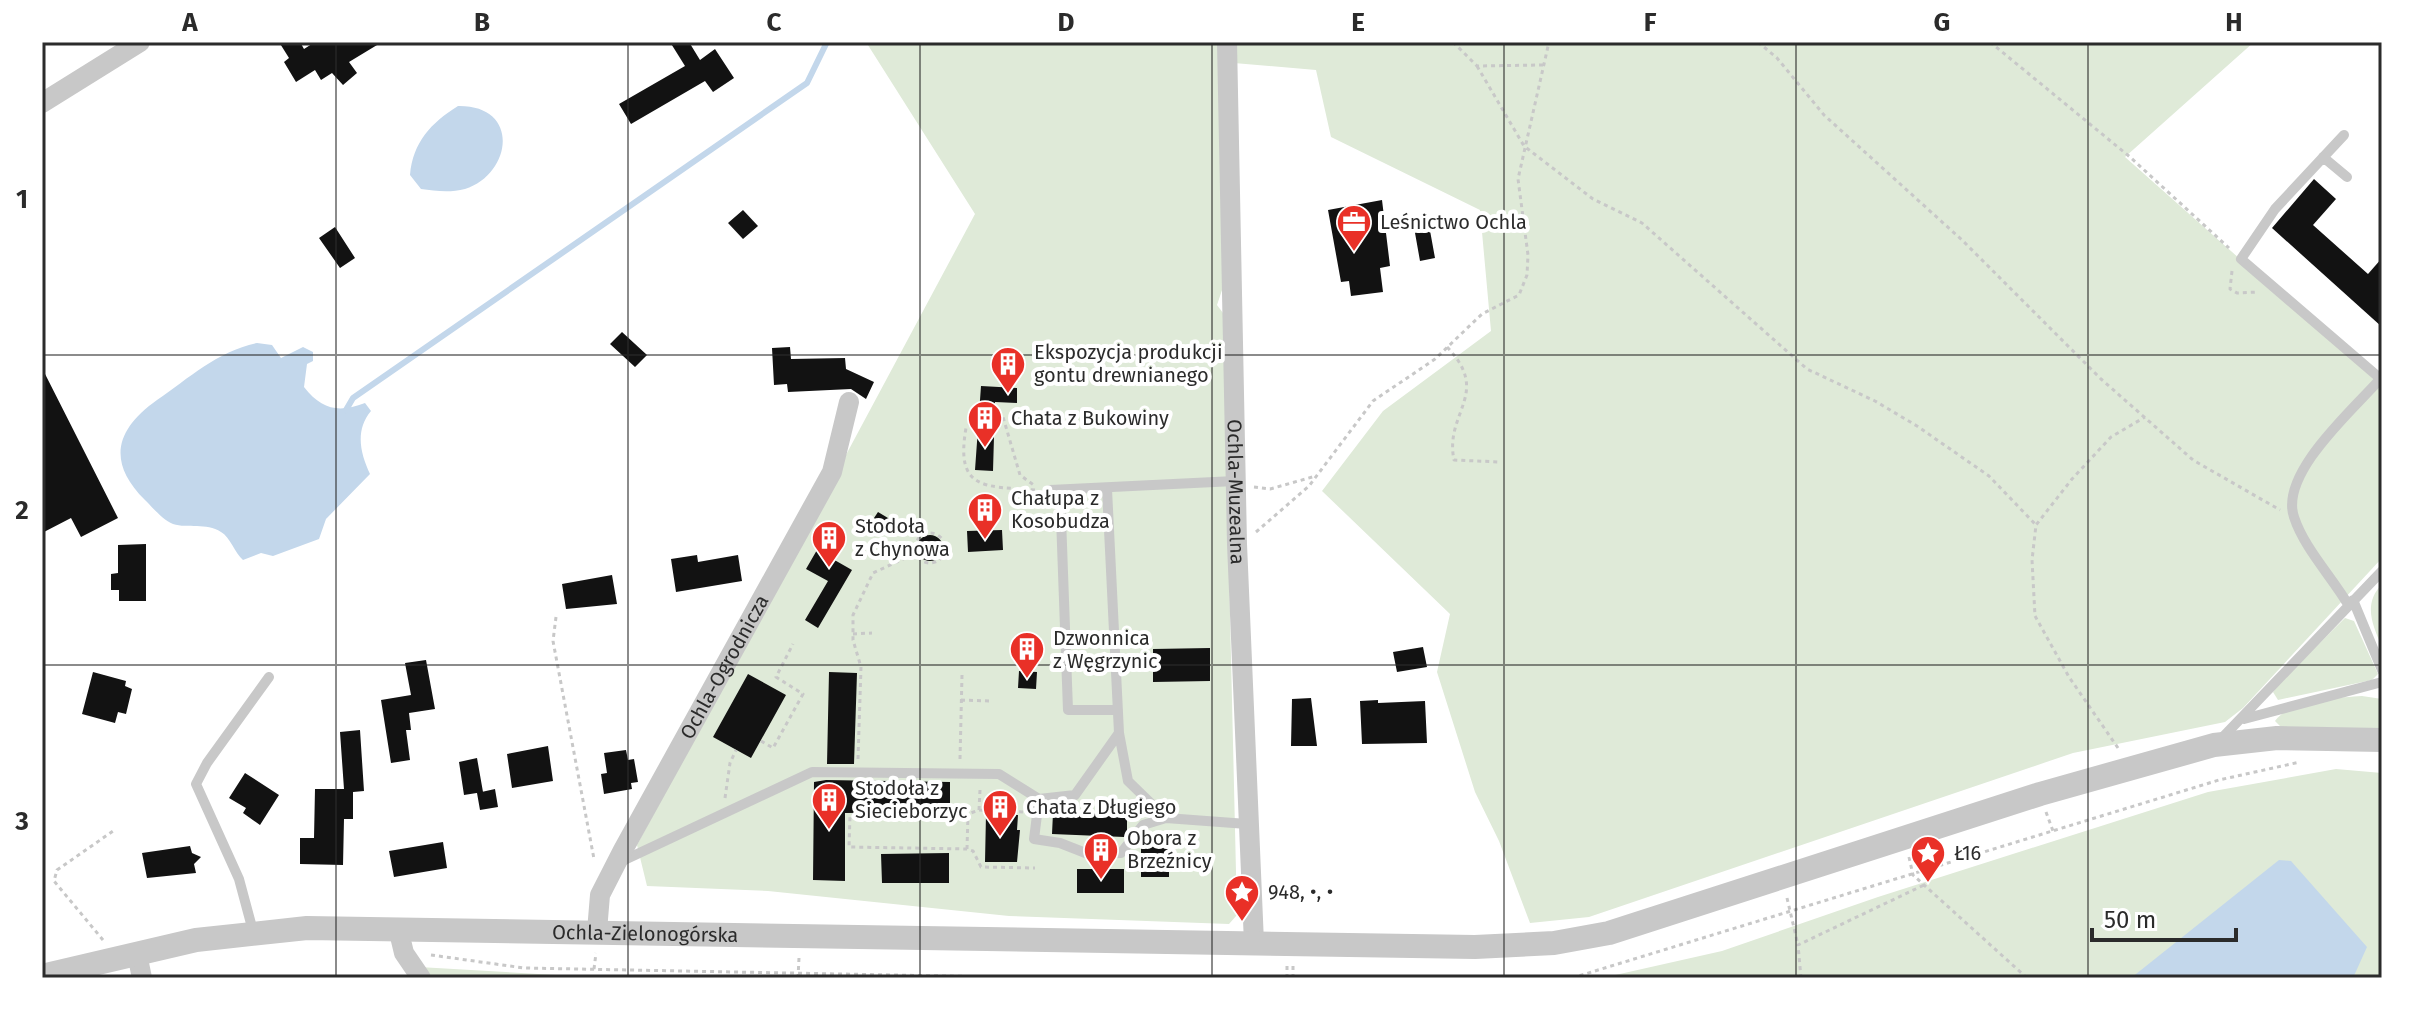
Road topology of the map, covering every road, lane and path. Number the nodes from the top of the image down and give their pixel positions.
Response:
1 (140, 42) edge
2 (1227, 42) edge
3 (1453, 42) edge
4 (1549, 42) edge
5 (1758, 42) edge
6 (1990, 42) edge
7 (1544, 65) junction
8 (1477, 66) junction
9 (42, 103) edge
10 (2344, 135) dead end
11 (1524, 146) junction
12 (2323, 157) junction
13 (2347, 177) dead end
14 (2240, 257) junction
15 (2274, 287) junction
16 (1447, 347) junction
17 (2381, 379) edge
18 (849, 402) dead end
19 (2145, 417) junction
20 (1500, 462) dead end
21 (1318, 475) junction
22 (1235, 481) junction
23 (1107, 489) junction
24 (1050, 490) junction
25 (2294, 518) junction
26 (2036, 525) junction
27 (1252, 535) dead end
28 (916, 553) junction
29 (2382, 571) edge
30 (2351, 603) junction
31 (556, 617) dead end
32 (872, 633) dead end
33 (853, 634) junction
34 (793, 644) dead end
35 (2382, 670) edge
36 (962, 675) dead end
37 (269, 677) dead end
38 (2382, 682) edge
39 (961, 700) junction
40 (989, 701) dead end
41 (1118, 710) junction
42 (2243, 719) junction
43 (1119, 733) junction
44 (2382, 740) edge
45 (761, 741) dead end
46 (2214, 745) junction
47 (2118, 748) dead end
48 (736, 750) dead end
49 (2307, 761) dead end
50 (858, 773) junction
51 (959, 774) junction
52 (981, 774) junction
53 (1039, 799) junction
54 (2043, 804) dead end
55 (979, 810) junction
56 (1037, 812) junction
57 (723, 814) junction
58 (968, 814) junction
59 (1166, 818) junction
60 (1247, 824) junction
61 (116, 829) dead end
62 (2053, 831) junction
63 (967, 849) junction
64 (616, 864) junction
65 (1035, 868) dead end
66 (1913, 875) junction
67 (1782, 879) junction
68 (1924, 885) junction
69 (600, 895) junction
70 (1791, 912) junction
71 (398, 928) junction
72 (253, 931) junction
73 (597, 931) junction
74 (1254, 943) junction
75 (1798, 945) junction
76 (129, 955) junction
77 (438, 956) dead end
78 (42, 976) edge
79 (798, 976) edge
80 (142, 978) edge
81 (421, 978) edge
82 (1051, 978) edge
83 (1572, 978) edge
84 (1801, 978) edge
85 (2027, 978) edge

1 - 9 street
2 - 22 street, Ochla-Muzealna
3 - 8 path
4 - 7 path
5 - 19 path
6 - 14 path
7 - 8 path
7 - 11 path
8 - 11 path
10 - 12 lane
11 - 16 path
11 - 26 path
12 - 13 lane
12 - 14 lane
14 - 15 lane
14 - 15 path
15 - 17 lane
16 - 20 path
16 - 21 path
17 - 25 lane
18 - 64 street, Ochla-Ogrodnicza
19 - 25 path
19 - 26 path
21 - 22 path
21 - 27 path
22 - 23 lane
22 - 60 street, Ochla-Muzealna
23 - 24 lane
23 - 41 lane
24 - 24 path
24 - 41 lane
25 - 30 lane
26 - 47 path
28 - 28 path
28 - 33 path
29 - 30 lane
30 - 35 lane
30 - 42 lane
31 - 69 path
32 - 33 path
33 - 50 path
34 - 45 path
36 - 39 path
37 - 72 lane
38 - 42 lane
39 - 40 path
39 - 51 path
41 - 43 lane
42 - 46 lane
43 - 53 lane
43 - 59 lane
44 - 46 street, Ochla-Zielonogórska
46 - 67 street, Ochla-Zielonogórska
48 - 57 path
49 - 62 path
50 - 51 lane
50 - 57 lane
51 - 52 lane
52 - 53 lane
52 - 55 path
53 - 56 lane
54 - 62 path
55 - 56 path
55 - 58 path
56 - 59 lane
57 - 64 lane
58 - 63 path
58 - 63 path
59 - 60 lane
60 - 74 street, Ochla-Muzealna
61 - 76 path
62 - 66 path
63 - 65 path
64 - 69 street, Ochla-Ogrodnicza
66 - 68 path
66 - 70 path
67 - 70 path
67 - 74 street, Ochla-Zielonogórska
68 - 75 path
68 - 85 path
69 - 73 street, Ochla-Ogrodnicza
70 - 75 path
70 - 83 path
71 - 72 street, Ochla-Zielonogórska
71 - 73 street, Ochla-Zielonogórska
71 - 81 street
72 - 76 street, Ochla-Zielonogórska
73 - 74 street, Ochla-Zielonogórska
75 - 84 path
76 - 78 street, Ochla-Zielonogórska
76 - 80 street
77 - 79 path
79 - 82 path

